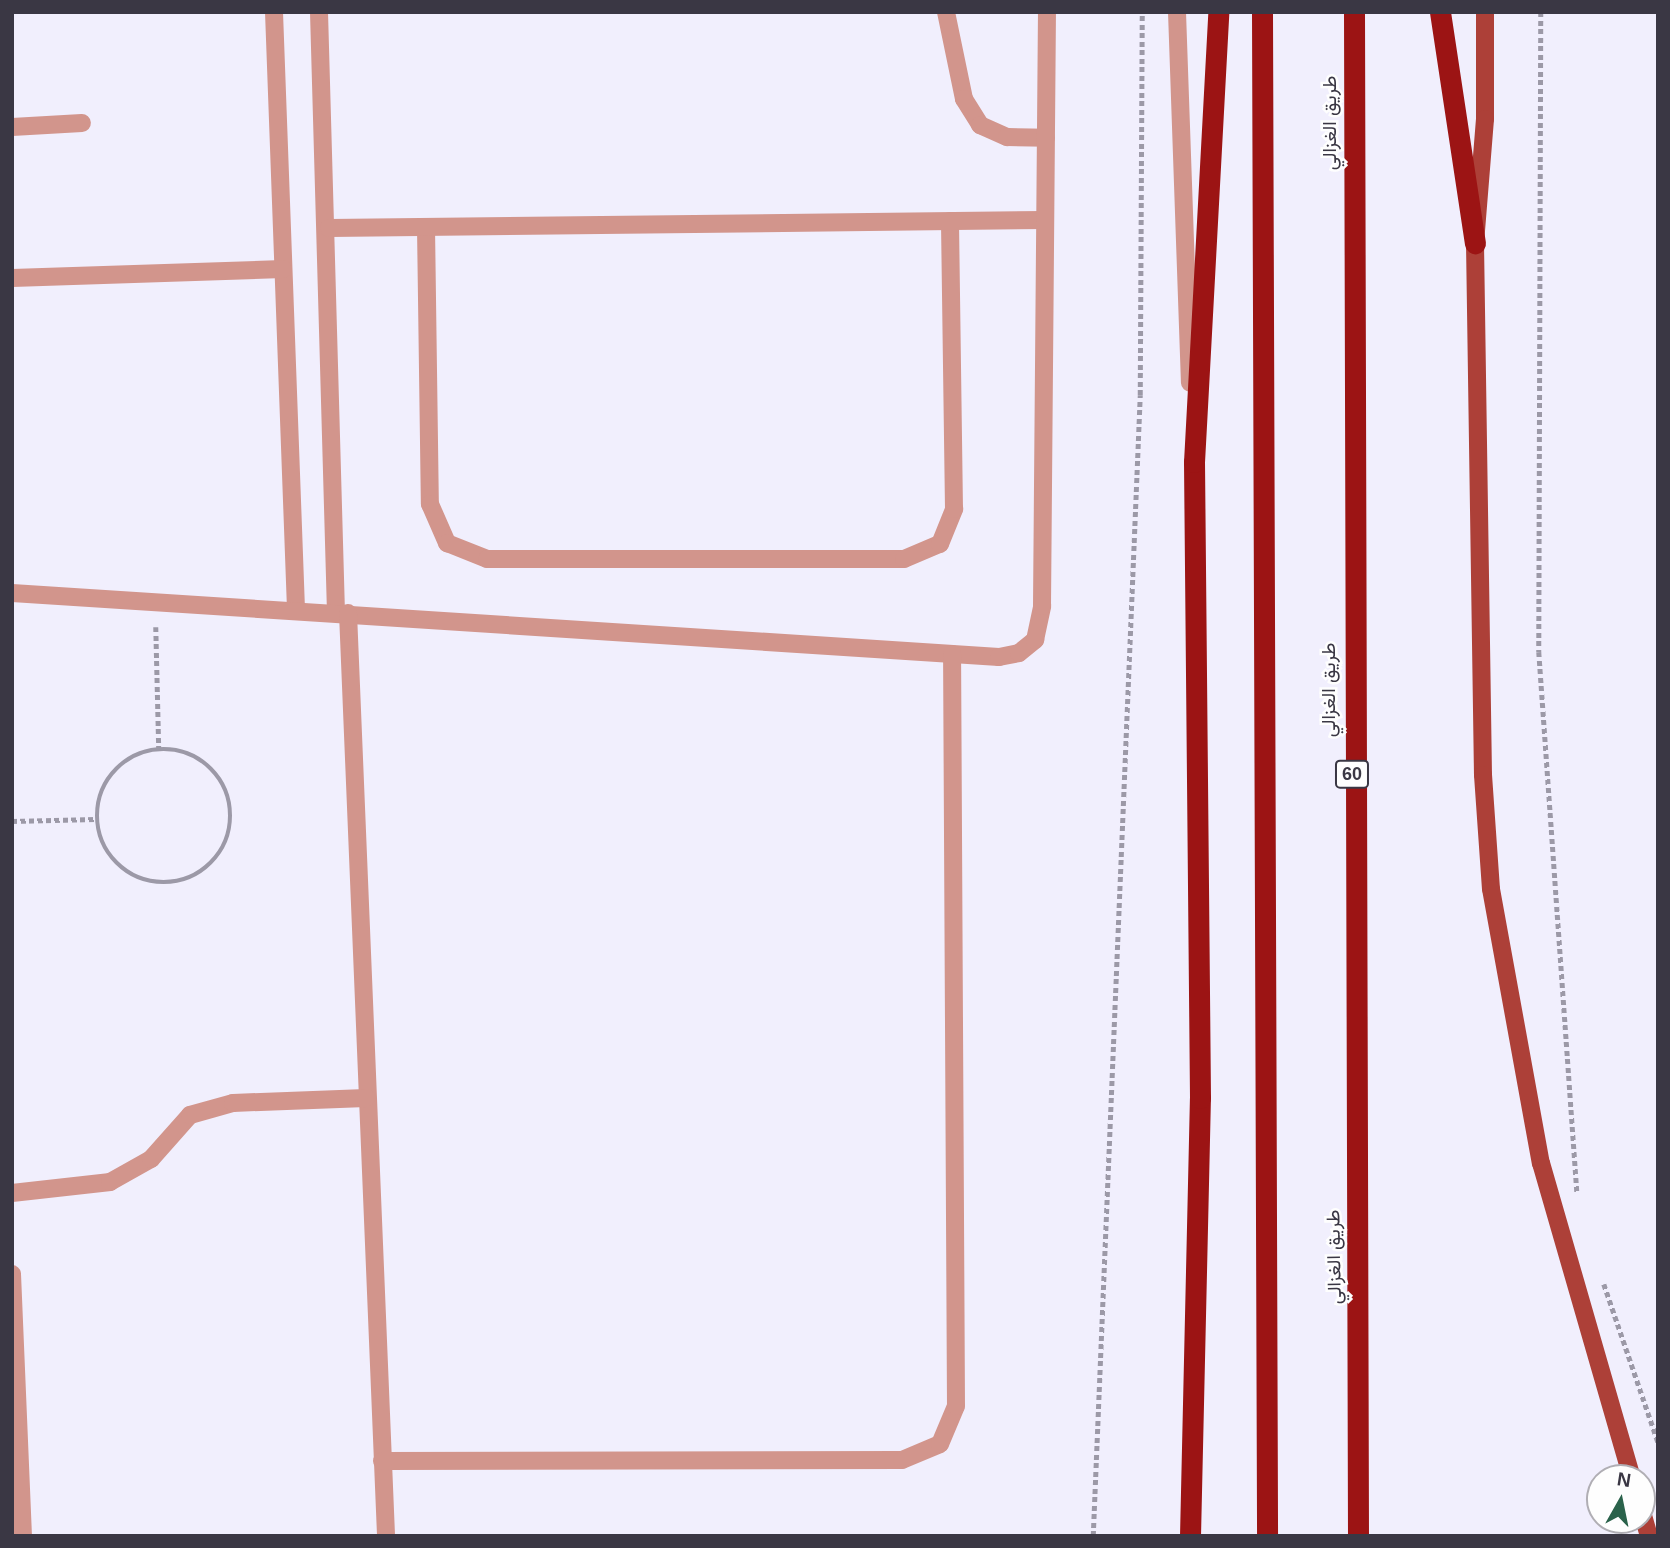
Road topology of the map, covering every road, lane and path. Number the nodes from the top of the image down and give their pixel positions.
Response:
1 (274, 12) edge
2 (319, 12) edge
3 (946, 12) edge
4 (1047, 12) edge
5 (1142, 12) edge
6 (1177, 12) edge
7 (1218, 12) edge
8 (1262, 12) edge
9 (1354, 12) edge
10 (1440, 12) edge
11 (1485, 12) edge
12 (1541, 12) edge
13 (82, 123) dead end
14 (12, 127) edge
15 (1046, 138) junction
16 (1045, 220) junction
17 (950, 221) junction
18 (426, 227) junction
19 (329, 228) junction
20 (1475, 243) junction
21 (283, 269) junction
22 (12, 278) edge
23 (1194, 462) junction
24 (12, 593) edge
25 (155, 601) junction
26 (296, 610) junction
27 (342, 612) junction
28 (952, 654) junction
29 (159, 749) junction
30 (96, 819) junction
31 (12, 821) edge
32 (366, 1098) junction
33 (12, 1193) edge
34 (1578, 1205) dead end
35 (12, 1274) edge
36 (1602, 1279) dead end
37 (1658, 1442) edge
38 (383, 1461) junction
39 (1628, 1464) edge
40 (23, 1536) edge
41 (386, 1536) edge
42 (1093, 1536) edge
43 (1190, 1536) edge
44 (1267, 1536) edge
45 (1358, 1536) edge

1 - 21 lane
2 - 19 lane
3 - 15 lane
4 - 15 lane
5 - 42 path
6 - 23 lane
7 - 23 highway
8 - 44 highway
9 - 45 highway, طريق الغزالي / 60
10 - 20 highway
11 - 20 main road
12 - 34 path
13 - 14 lane
15 - 16 lane
16 - 17 lane
16 - 28 lane
17 - 18 lane
17 - 18 lane
18 - 19 lane
19 - 27 lane
20 - 39 main road
21 - 22 lane
21 - 26 lane
23 - 43 highway
24 - 25 lane
25 - 26 lane
25 - 29 path
26 - 27 lane
27 - 28 lane
27 - 32 lane
28 - 38 lane
29 - 30 path
29 - 30 path
30 - 31 path
32 - 33 lane
32 - 38 lane
35 - 40 lane
36 - 37 path
38 - 41 lane

